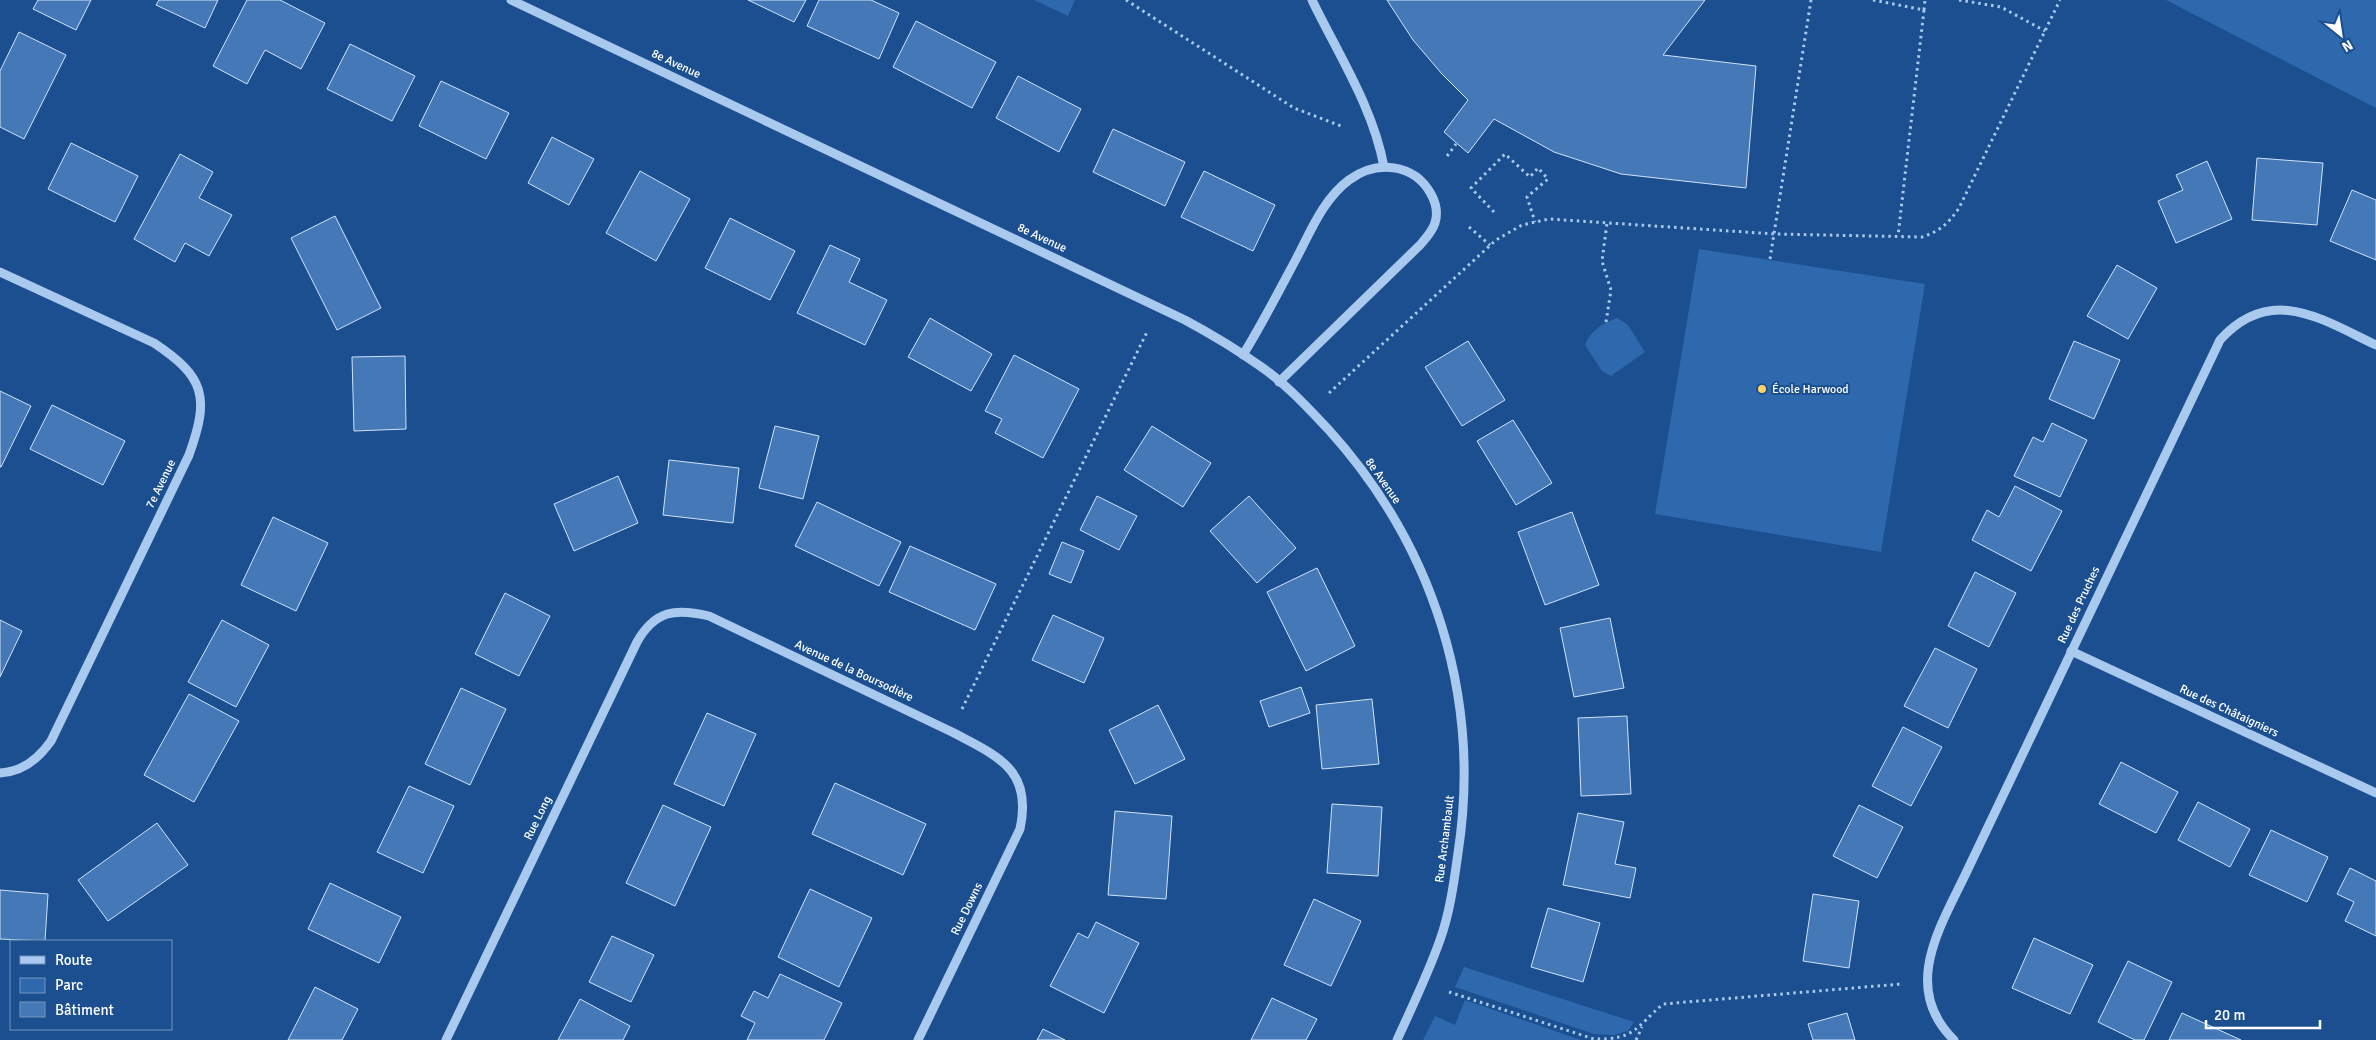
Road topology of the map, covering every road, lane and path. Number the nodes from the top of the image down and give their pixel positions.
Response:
1 (511, 0) edge
2 (1126, 0) edge
3 (1312, 0) edge
4 (1811, 0) edge
5 (1873, 0) edge
6 (1925, 0) edge
7 (1959, 0) edge
8 (2060, 0) edge
9 (1924, 10) junction
10 (2045, 31) junction
11 (1341, 126) dead end
12 (1456, 144) dead end
13 (1446, 156) dead end
14 (1384, 167) junction
15 (1494, 212) dead end
16 (1535, 222) junction
17 (1607, 223) junction
18 (1469, 227) dead end
19 (1775, 234) junction
20 (1898, 236) junction
21 (1490, 245) junction
22 (1770, 259) dead end
23 (0, 272) edge
24 (1606, 322) dead end
25 (1147, 332) dead end
26 (2376, 345) edge
27 (1244, 355) junction
28 (1280, 382) junction
29 (1329, 394) dead end
30 (663, 615) joint
31 (1445, 631) joint
32 (2071, 652) junction
33 (962, 709) dead end
34 (0, 772) edge
35 (1019, 785) joint
36 (2376, 794) edge
37 (1901, 984) dead end
38 (1449, 992) dead end
39 (1642, 1026) junction
40 (446, 1040) edge
41 (918, 1040) edge
42 (1396, 1040) edge
43 (1636, 1040) edge
44 (1954, 1040) edge

1 - 27 street, 8e Avenue
2 - 11 path
3 - 14 street
4 - 19 path
5 - 9 path
6 - 9 path
7 - 10 path
8 - 10 path
9 - 20 path
10 - 20 path
12 - 13 path
14 - 27 street
14 - 28 street
15 - 16 path
16 - 17 path
16 - 21 path
17 - 19 path
17 - 24 path
18 - 21 path
19 - 20 path
19 - 22 path
21 - 29 path
23 - 34 street, 7e Avenue
25 - 33 path
26 - 32 street, Rue des Pruches
27 - 28 street, 8e Avenue
28 - 31 street, 8e Avenue
30 - 35 street, Avenue de la Boursodière
30 - 40 street, Rue Long
31 - 42 street, Rue Archambault
32 - 36 street, Rue des Châtaigniers
32 - 44 street, Rue des Pruches
35 - 41 street, Rue Downs
37 - 39 path
38 - 39 path
39 - 43 path

